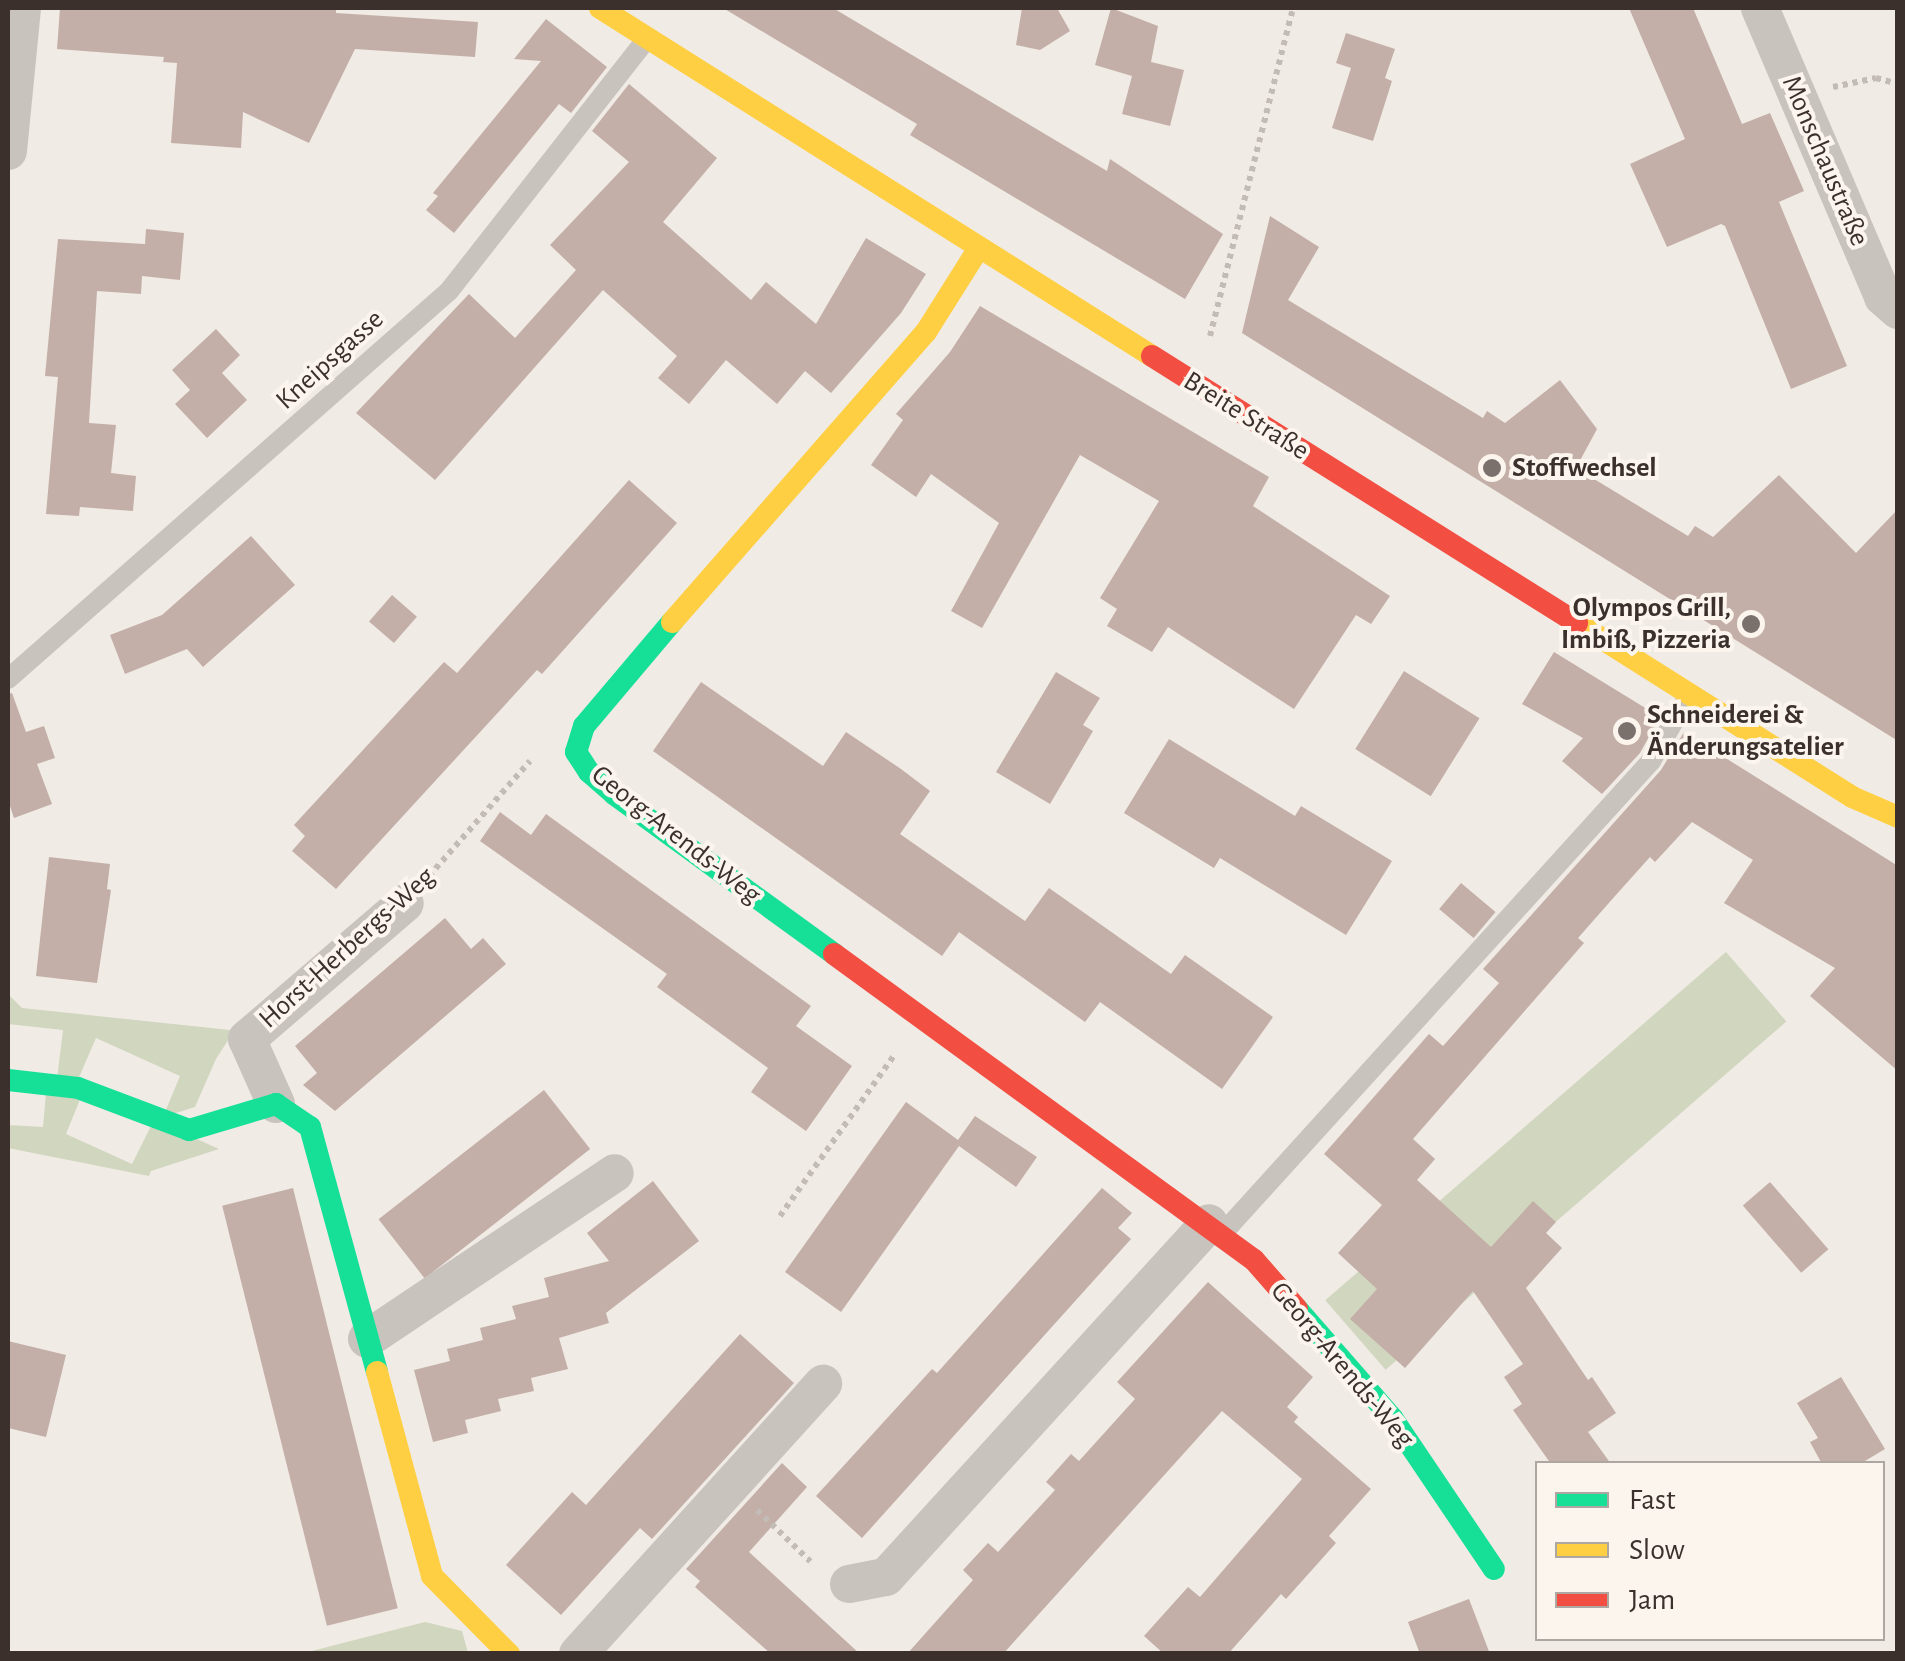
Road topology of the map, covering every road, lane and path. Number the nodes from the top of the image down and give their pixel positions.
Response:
1 (22, 8) edge
2 (600, 8) edge
3 (1293, 8) edge
4 (1760, 8) edge
5 (646, 40) junction
6 (1898, 84) edge
7 (1797, 95) junction
8 (8, 151) edge
9 (979, 248) junction
10 (1898, 310) edge
11 (1198, 386) junction
12 (8, 679) edge
13 (1690, 693) junction
14 (584, 726) junction
15 (1898, 816) edge
16 (405, 903) joint
17 (920, 1018) junction
18 (8, 1080) edge
19 (276, 1104) junction
20 (615, 1173) dead end
21 (780, 1216) dead end
22 (1215, 1228) junction
23 (367, 1338) junction
24 (823, 1384) dead end
25 (730, 1486) junction
26 (810, 1561) dead end
27 (1494, 1569) dead end
28 (849, 1584) dead end
29 (510, 1654) edge
30 (578, 1654) edge

1 - 8 street
2 - 5 street, Breite Straße
3 - 11 path
4 - 7 street, Monschaustraße
5 - 9 street, Breite Straße
5 - 12 lane, Kneipsgasse
6 - 7 path
7 - 10 street, Monschaustraße
9 - 11 street, Breite Straße
9 - 14 street, Georg-Arends-Weg
11 - 13 street, Breite Straße
13 - 15 street, Breite Straße
13 - 22 lane
14 - 16 path, Horst-Herbergs-Weg
14 - 17 street, Georg-Arends-Weg
16 - 19 street, Horst-Herbergs-Weg
17 - 21 path
17 - 22 street, Georg-Arends-Weg
18 - 19 street
19 - 23 street, Horst-Herbergs-Weg
20 - 23 street
22 - 27 street, Georg-Arends-Weg
22 - 28 street
23 - 29 street, Horst-Herbergs-Weg
24 - 25 street
25 - 26 path
25 - 30 street

